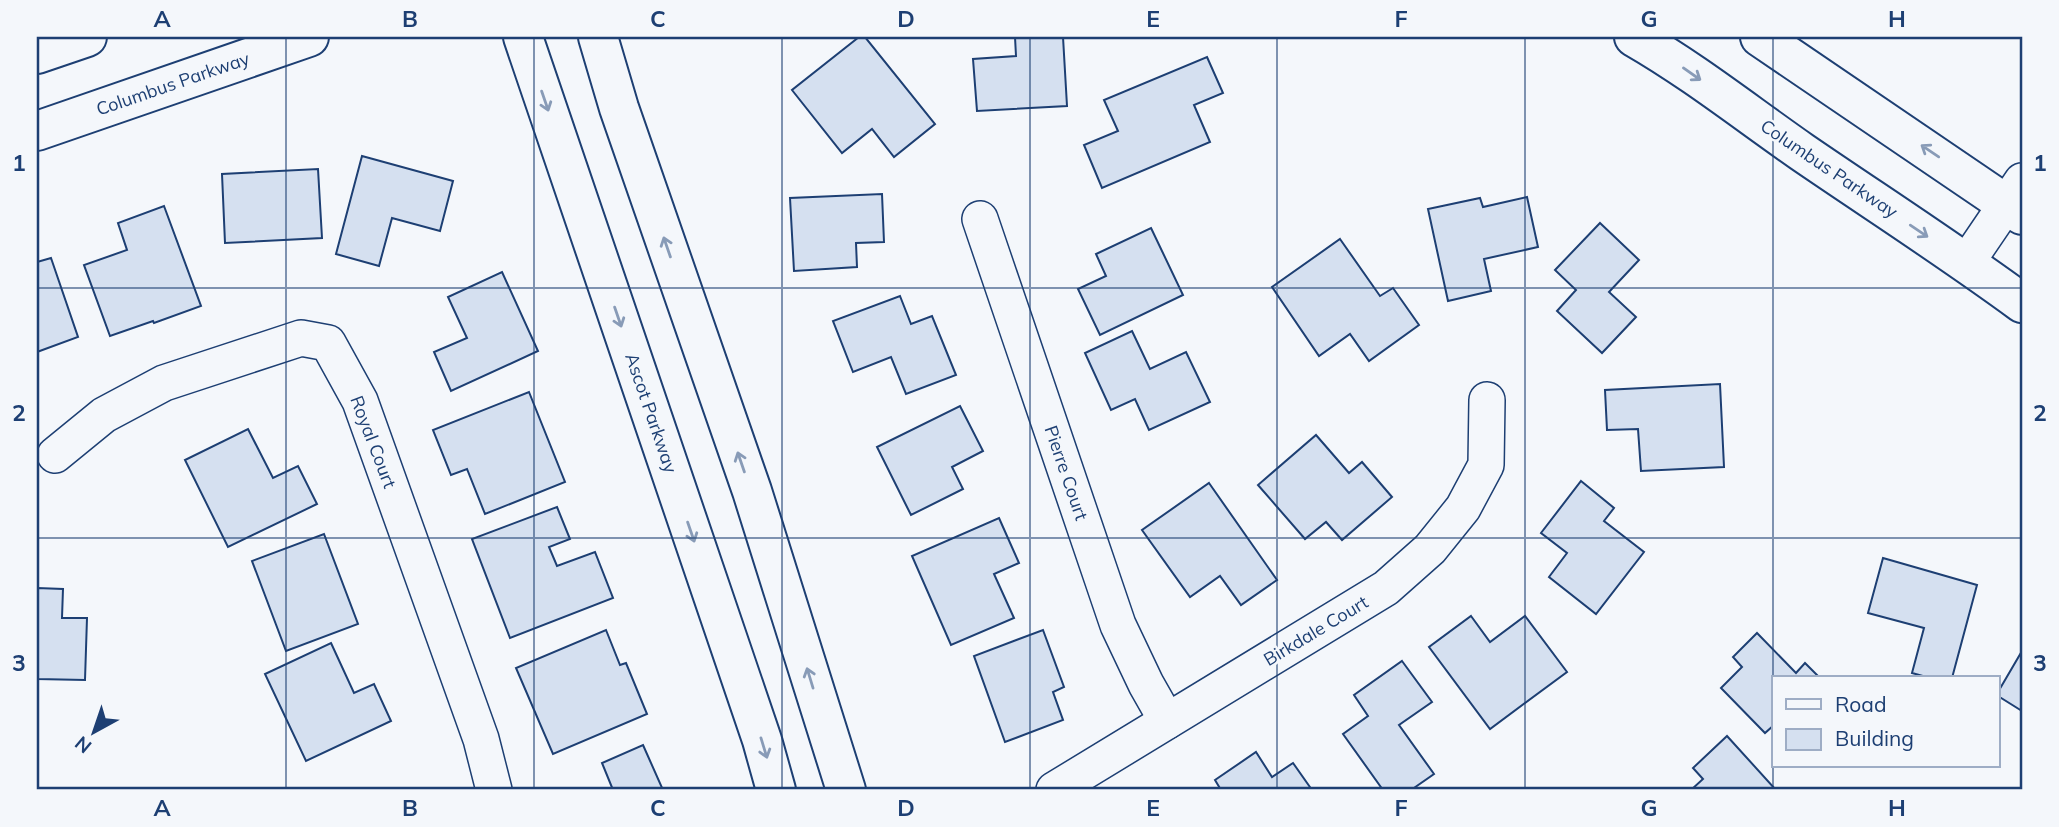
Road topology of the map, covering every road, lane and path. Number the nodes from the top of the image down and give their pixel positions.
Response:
1 (87, 37) edge
2 (309, 37) edge
3 (523, 37) edge
4 (598, 37) edge
5 (1634, 37) edge
6 (1760, 37) edge
7 (37, 54) edge
8 (37, 131) edge
9 (2017, 200) edge
10 (980, 219) dead end
11 (1967, 262) junction
12 (2022, 303) edge
13 (1487, 400) dead end
14 (55, 455) dead end
15 (1167, 721) junction
16 (494, 790) edge
17 (776, 790) edge
18 (846, 790) edge
19 (1054, 790) edge

1 - 7 main road
2 - 8 main road, Columbus Parkway
3 -> 17 main road, Ascot Parkway
18 -> 4 main road
5 -> 11 main road, Columbus Parkway
9 -> 6 main road
9 - 11 street
10 - 15 street, Pierre Court
11 - 12 main road, Columbus Parkway
13 - 15 street, Birkdale Court
14 - 16 street, Royal Court
15 - 19 street, Birkdale Court

